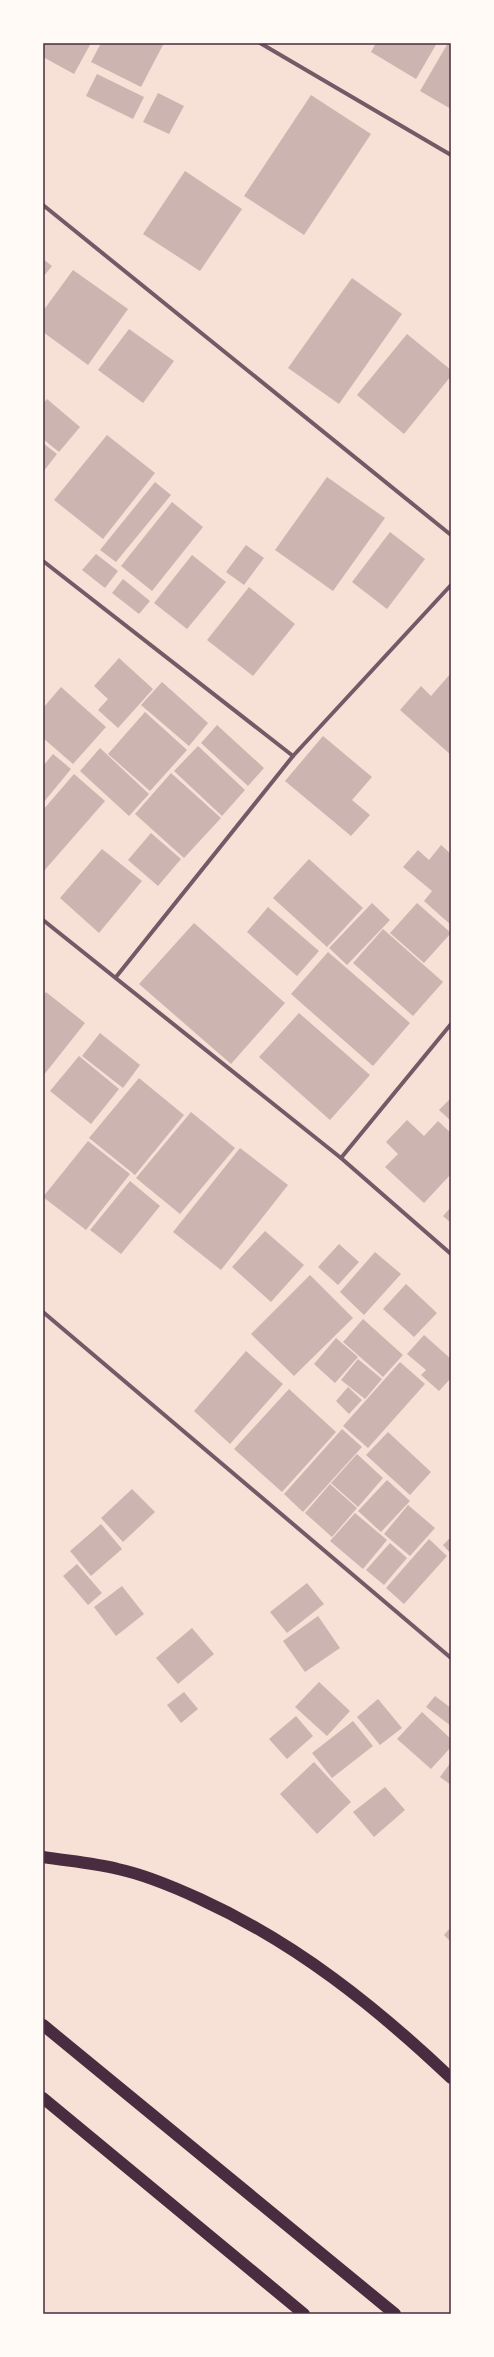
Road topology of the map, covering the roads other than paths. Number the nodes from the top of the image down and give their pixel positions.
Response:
1 (260, 43) edge
2 (451, 155) edge
3 (43, 205) edge
4 (451, 535) edge
5 (43, 561) edge
6 (451, 585) edge
7 (293, 756) junction
8 (43, 920) edge
9 (116, 977) junction
10 (451, 1024) edge
11 (340, 1158) junction
12 (451, 1254) edge
13 (43, 1312) edge
14 (451, 1658) edge
15 (43, 1858) edge
16 (43, 2026) edge
17 (451, 2078) edge
18 (43, 2098) edge
19 (304, 2314) edge
20 (395, 2314) edge

1 - 2 street
3 - 4 street
5 - 7 street
6 - 7 street
7 - 9 street
8 - 9 street
9 - 11 street
10 - 11 street
11 - 12 street
13 - 14 street
15 - 17 highway
16 - 20 highway
18 - 19 highway

